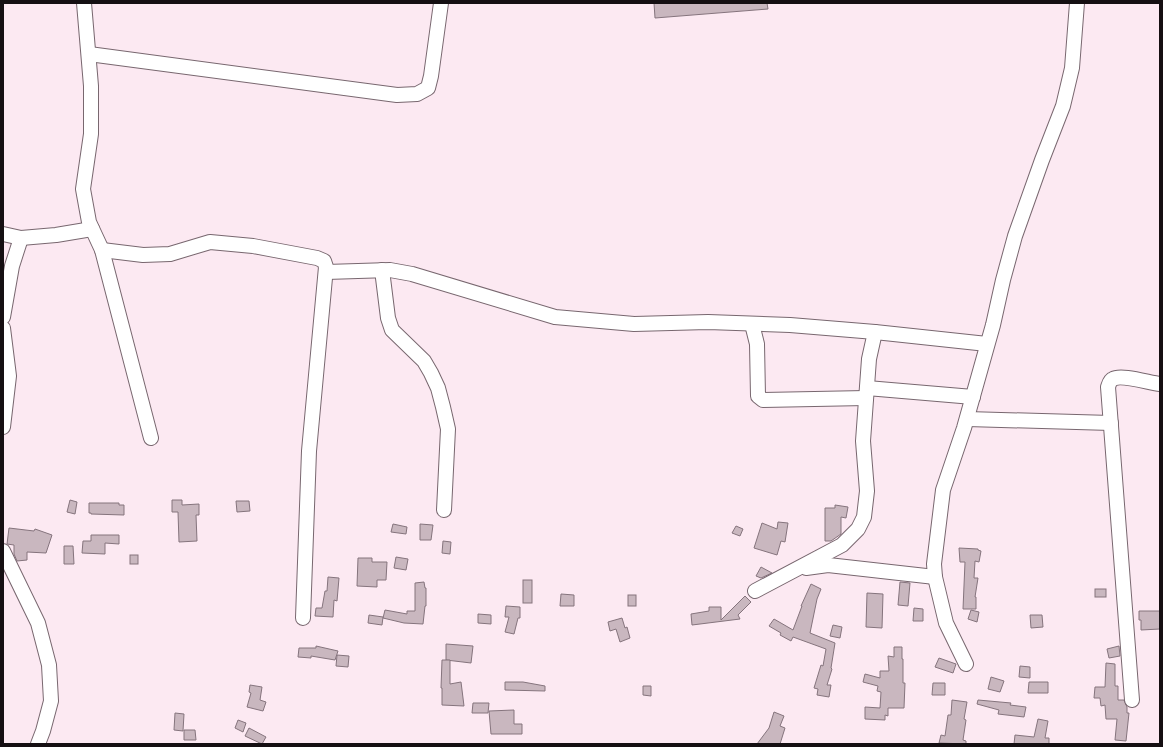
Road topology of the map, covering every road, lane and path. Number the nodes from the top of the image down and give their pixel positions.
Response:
1 (84, 3) edge
2 (441, 3) edge
3 (1077, 3) edge
4 (89, 54) junction
5 (92, 229) junction
6 (3, 234) edge
7 (21, 238) junction
8 (102, 250) junction
9 (382, 270) junction
10 (326, 272) junction
11 (3, 317) edge
12 (752, 324) junction
13 (3, 328) edge
14 (875, 332) junction
15 (987, 344) junction
16 (1160, 384) edge
17 (866, 393) junction
18 (973, 397) junction
19 (966, 419) junction
20 (1111, 423) junction
21 (3, 427) edge
22 (151, 438) dead end
23 (444, 510) dead end
24 (3, 551) edge
25 (797, 569) junction
26 (935, 577) junction
27 (756, 591) dead end
28 (303, 618) dead end
29 (966, 664) dead end
30 (1132, 700) dead end
31 (38, 744) edge

1 - 4 street
2 - 4 street
3 - 15 street
4 - 5 street
5 - 7 street
5 - 8 street
6 - 7 street
7 - 11 street
8 - 10 street
8 - 22 street
9 - 10 street
9 - 12 street
9 - 23 street
10 - 28 street
12 - 14 street
12 - 17 street
13 - 21 street
14 - 15 street
14 - 17 street
15 - 18 street
16 - 20 street
17 - 18 street
17 - 25 street
18 - 19 street
19 - 20 street
19 - 26 street
20 - 30 street
24 - 31 street
25 - 26 street
25 - 27 street
26 - 29 street

